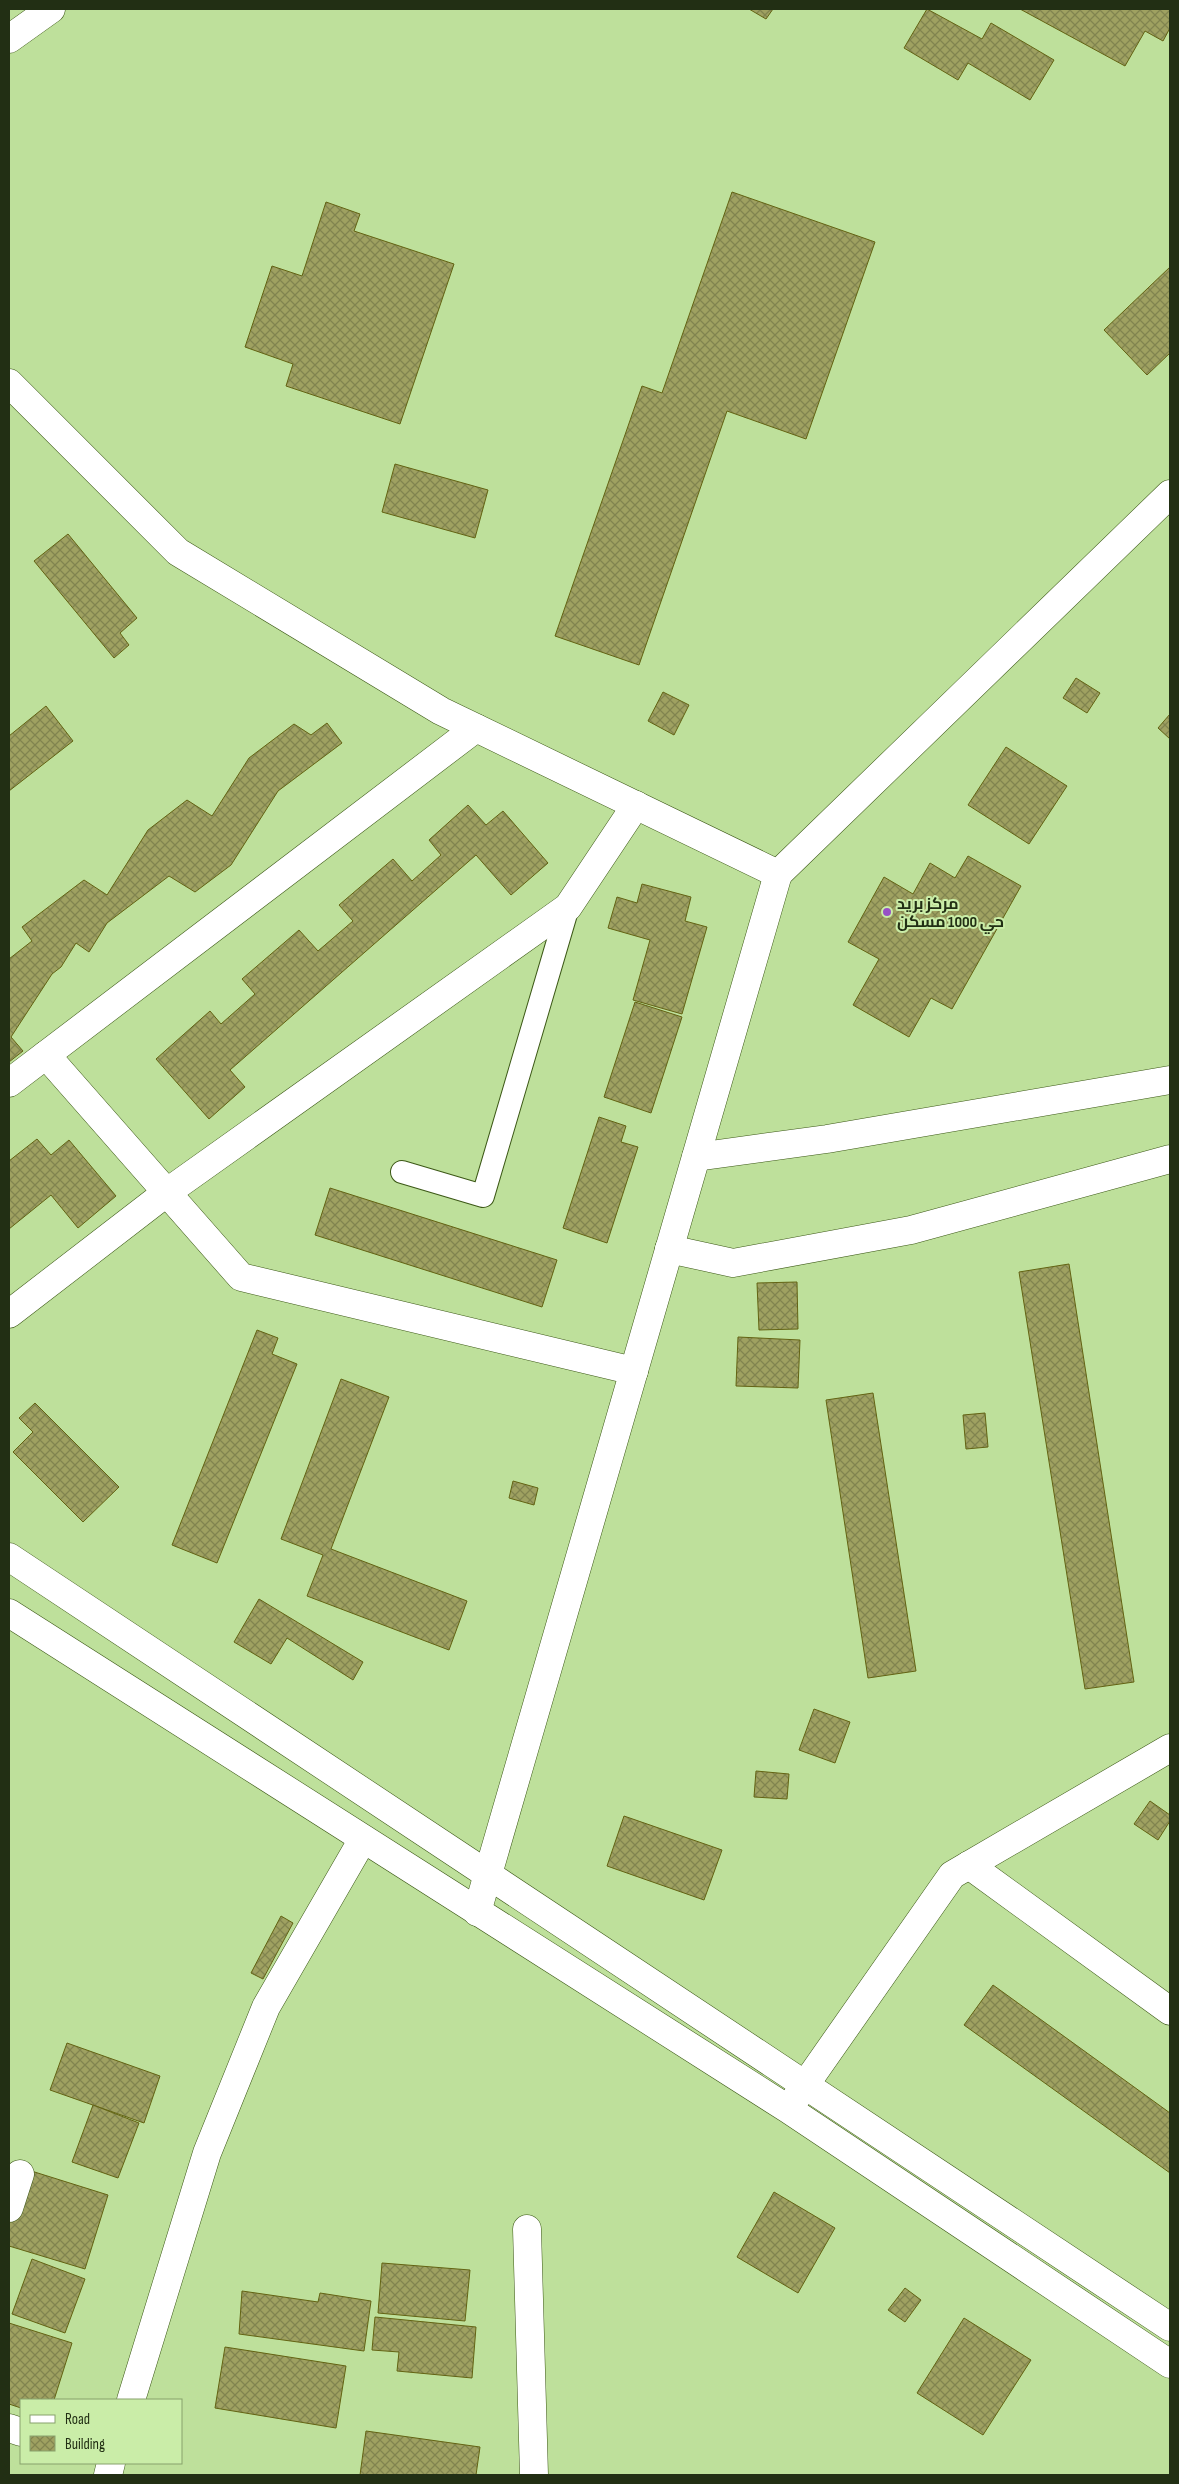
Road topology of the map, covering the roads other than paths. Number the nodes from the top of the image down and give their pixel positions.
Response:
1 (51, 9) edge
2 (9, 39) edge
3 (9, 382) edge
4 (1170, 494) edge
5 (476, 728) junction
6 (636, 805) junction
7 (778, 874) junction
8 (568, 907) junction
9 (46, 1055) junction
10 (1170, 1080) edge
11 (9, 1083) edge
12 (696, 1157) junction
13 (1170, 1159) edge
14 (402, 1172) dead end
15 (166, 1192) junction
16 (670, 1249) junction
17 (9, 1314) edge
18 (634, 1371) junction
19 (9, 1557) edge
20 (9, 1613) edge
21 (1170, 1748) edge
22 (363, 1839) junction
23 (969, 1865) junction
24 (488, 1873) junction
25 (477, 1912) junction
26 (1170, 2011) edge
27 (806, 2084) junction
28 (788, 2109) junction
29 (20, 2174) dead end
30 (9, 2208) edge
31 (527, 2228) dead end
32 (1170, 2327) edge
33 (1170, 2364) edge
34 (131, 2399) edge
35 (534, 2475) edge

1 - 2 street
3 - 5 street
4 - 7 street
5 - 6 street
5 - 9 street
6 - 7 street
6 - 8 street
7 - 12 street
8 - 14 lane
8 - 15 street
9 - 11 street
9 - 15 street
10 - 12 street
12 - 16 street
13 - 16 street
15 - 17 street
15 - 18 street
16 - 18 street
18 - 24 street
19 - 24 street
20 - 22 street
21 - 23 street
22 - 25 street
22 - 34 street
23 - 26 street
23 - 27 street
24 - 25 street
24 - 27 street
25 - 28 street
27 - 28 street
27 - 32 street
28 - 33 street
29 - 30 street
31 - 35 street

